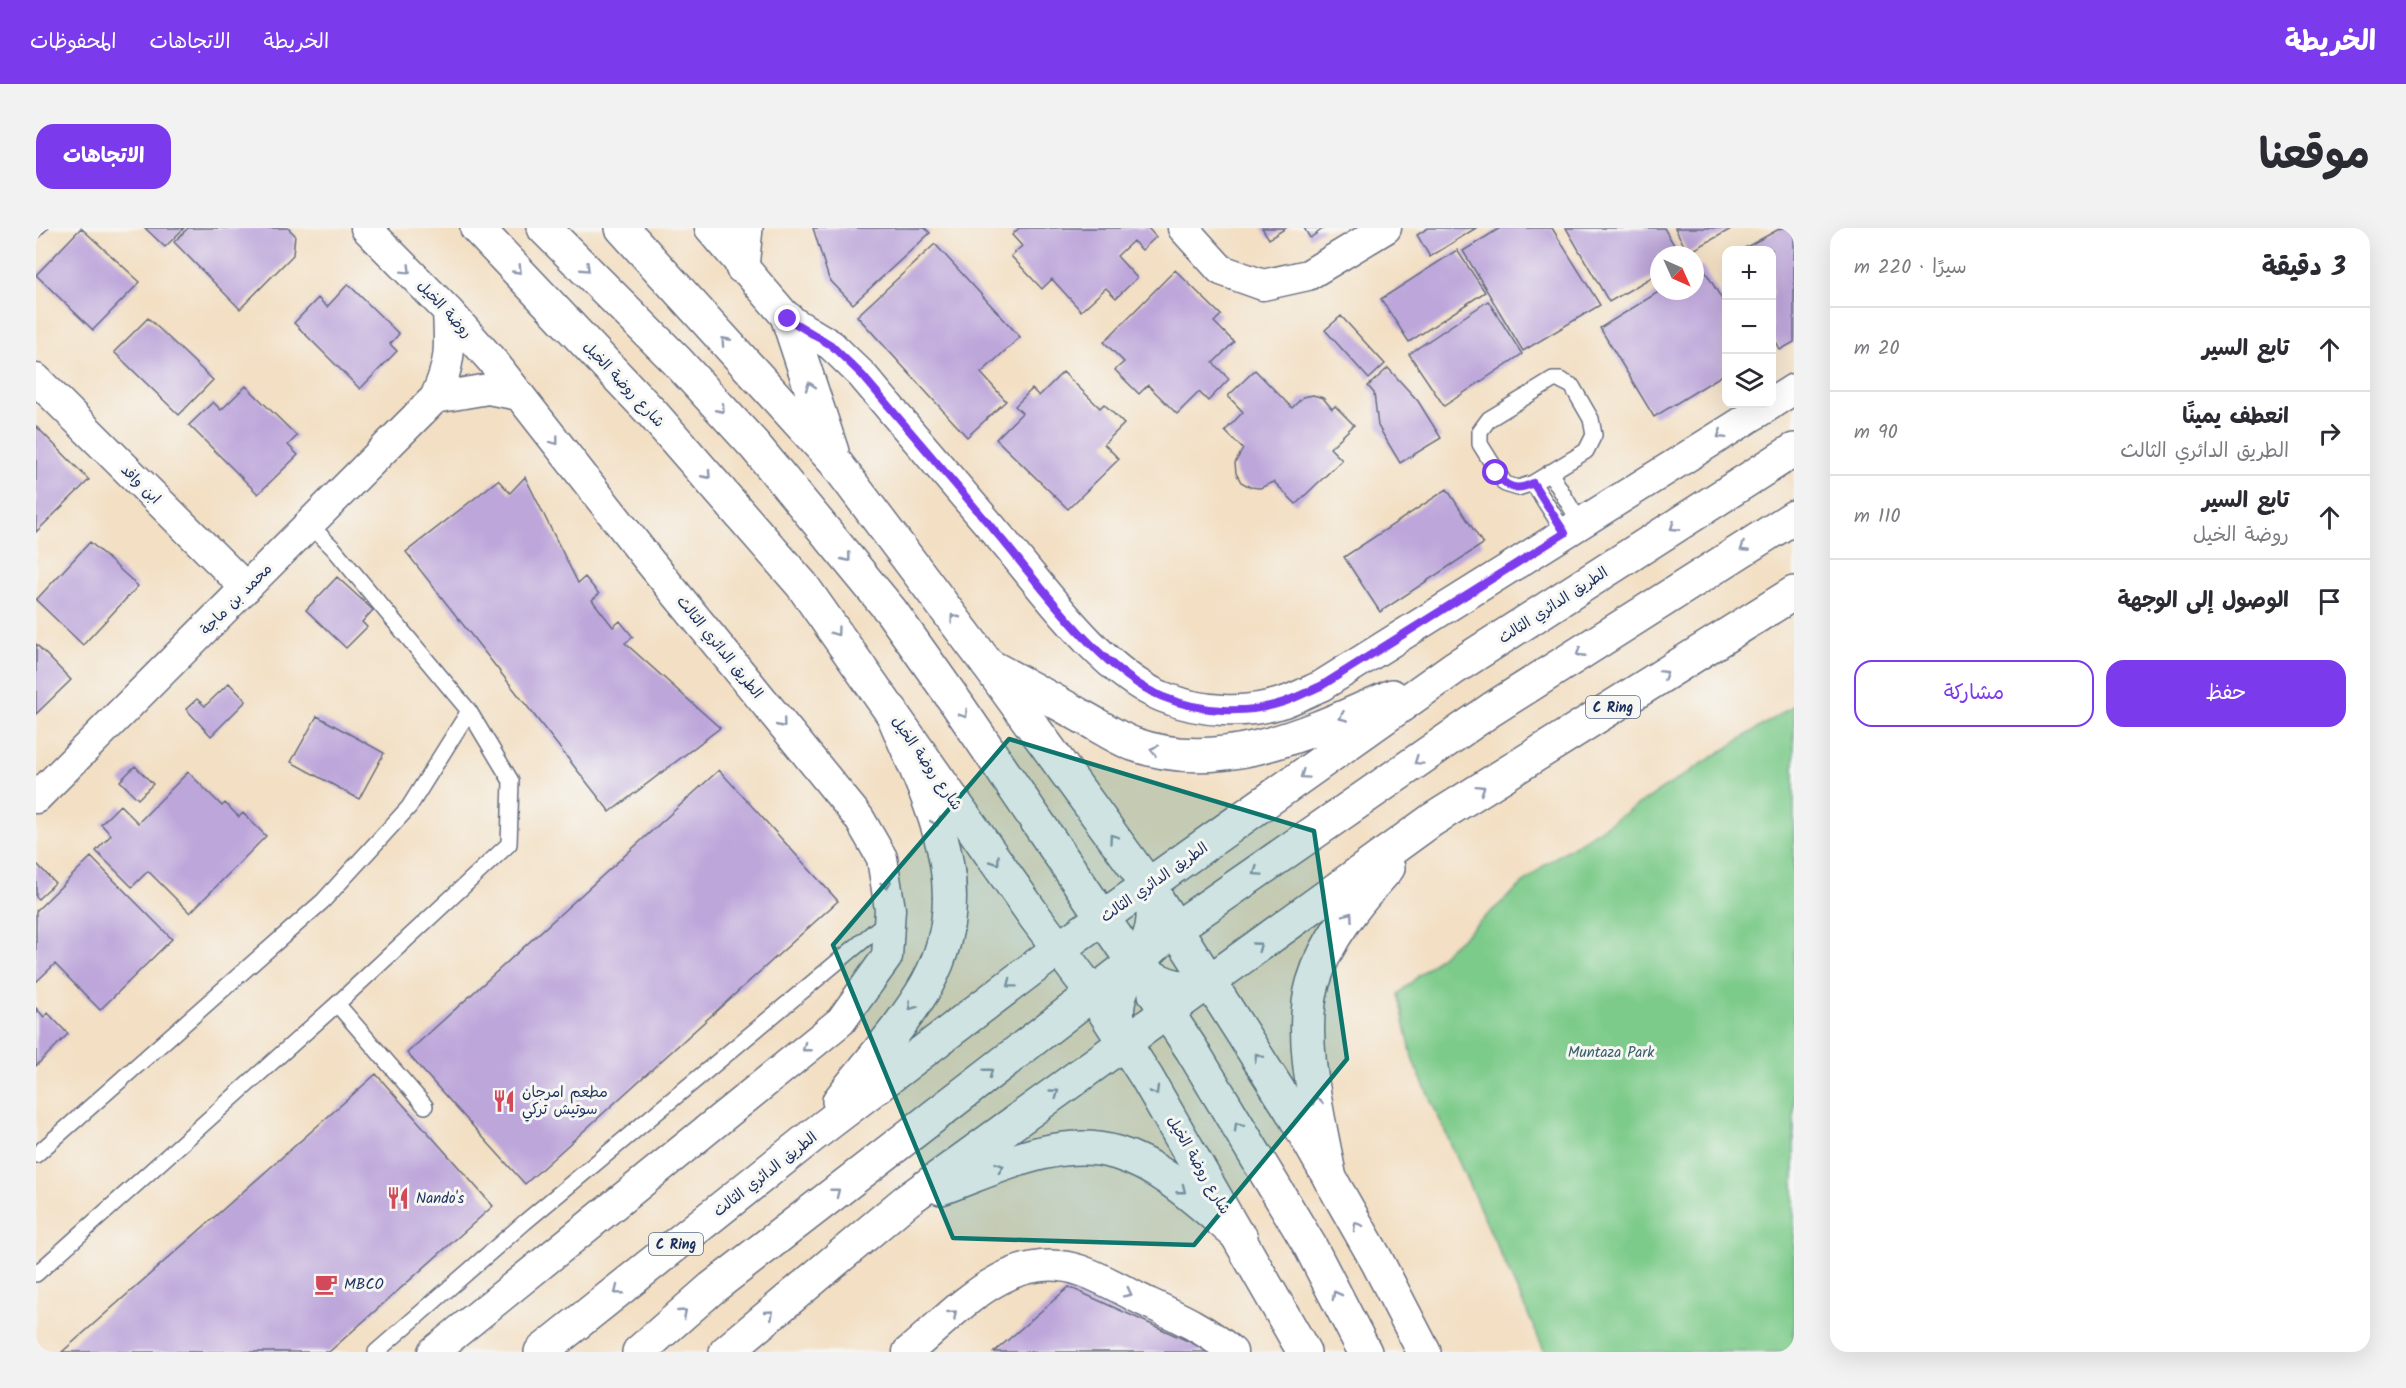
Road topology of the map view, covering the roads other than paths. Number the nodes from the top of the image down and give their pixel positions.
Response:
1 (366, 228) edge
2 (477, 228) edge
3 (544, 228) edge
4 (622, 228) edge
5 (710, 228) edge
6 (746, 228) edge
7 (1183, 228) edge
8 (1386, 228) edge
9 (742, 267) junction
10 (448, 311) junction
11 (788, 319) junction
12 (36, 379) edge
13 (1794, 389) edge
14 (519, 395) junction
15 (435, 398) junction
16 (1776, 400) edge
17 (1763, 408) edge
18 (1794, 450) edge
19 (835, 462) junction
20 (1550, 472) junction
21 (1533, 483) junction
22 (1794, 517) edge
23 (310, 525) junction
24 (1573, 528) junction
25 (246, 588) junction
26 (1794, 593) edge
27 (988, 665) junction
28 (1454, 668) junction
29 (891, 710) junction
30 (469, 711) junction
31 (36, 798) edge
32 (1432, 820) junction
33 (1148, 885) junction
34 (1103, 917) junction
35 (889, 919) junction
36 (1176, 928) junction
37 (1058, 949) junction
38 (1134, 965) junction
39 (1210, 981) junction
40 (1093, 994) junction
41 (337, 1004) junction
42 (1166, 1011) junction
43 (1124, 1042) junction
44 (425, 1106) dead end
45 (812, 1136) junction
46 (36, 1155) edge
47 (1330, 1179) junction
48 (906, 1201) junction
49 (1241, 1238) junction
50 (36, 1274) edge
51 (375, 1352) edge
52 (433, 1352) edge
53 (541, 1352) edge
54 (639, 1352) edge
55 (726, 1352) edge
56 (908, 1352) edge
57 (1232, 1352) edge
58 (1304, 1352) edge
59 (1365, 1352) edge
60 (1424, 1352) edge

1 -> 10 street, روضة الخيل
2 -> 29 main road, شارع روضة الخيل
3 -> 34 main road
19 -> 4 main road
5 - 9 street
6 - 9 main road
7 - 8 street
9 - 11 street
10 - 14 street, روضة الخيل
10 - 15 street, محمد بن ماجة
19 -> 11 main road
11 - 24 street
12 - 25 street, ابن وافد
13 - 16 street
14 - 15 street
14 -> 35 street, الطريق الدائري الثالث
15 - 23 street, محمد بن ماجة
17 -> 24 street
18 -> 28 main road, الطريق الدائري الثالث / C Ring
27 -> 19 main road
20 - 21 lane
20 - 21 lane
20 - 24 lane
21 - 24 lane
22 -> 36 main road
23 - 25 street, محمد بن ماجة
23 - 30 lane
25 - 31 street, محمد بن ماجة
32 -> 26 main road, C Ring
28 -> 27 main road
33 -> 27 main road
28 -> 33 main road, الطريق الدائري الثالث / C Ring
29 -> 37 main road, شارع روضة الخيل
29 -> 45 main road
30 - 41 lane
30 - 46 lane
39 -> 32 main road, C Ring
47 -> 32 main road
33 - 34 main road, الطريق الدائري الثالث / C Ring
33 - 36 main road
33 - 38 main road
34 - 37 main road, الطريق الدائري الثالث / C Ring
34 - 38 main road
35 - 51 lane
35 -> 52 street, الطريق الدائري الثالث
36 - 38 main road
36 - 39 main road
37 - 38 main road
37 - 40 main road, شارع روضة الخيل
37 -> 45 main road, الطريق الدائري الثالث / C Ring
38 - 39 main road
38 - 40 main road
38 - 42 main road
38 - 43 main road
39 - 42 main road, C Ring
47 -> 39 main road
40 - 43 main road, شارع روضة الخيل
54 -> 40 main road
41 - 44 lane
41 - 50 lane
42 - 43 main road, C Ring
59 -> 42 main road
48 -> 43 main road, C Ring
43 -> 49 main road, شارع روضة الخيل
45 -> 53 main road, الطريق الدائري الثالث / C Ring
60 -> 47 main road
48 -> 49 main road
55 -> 48 main road, C Ring
49 - 58 main road, شارع روضة الخيل
56 -> 57 street

